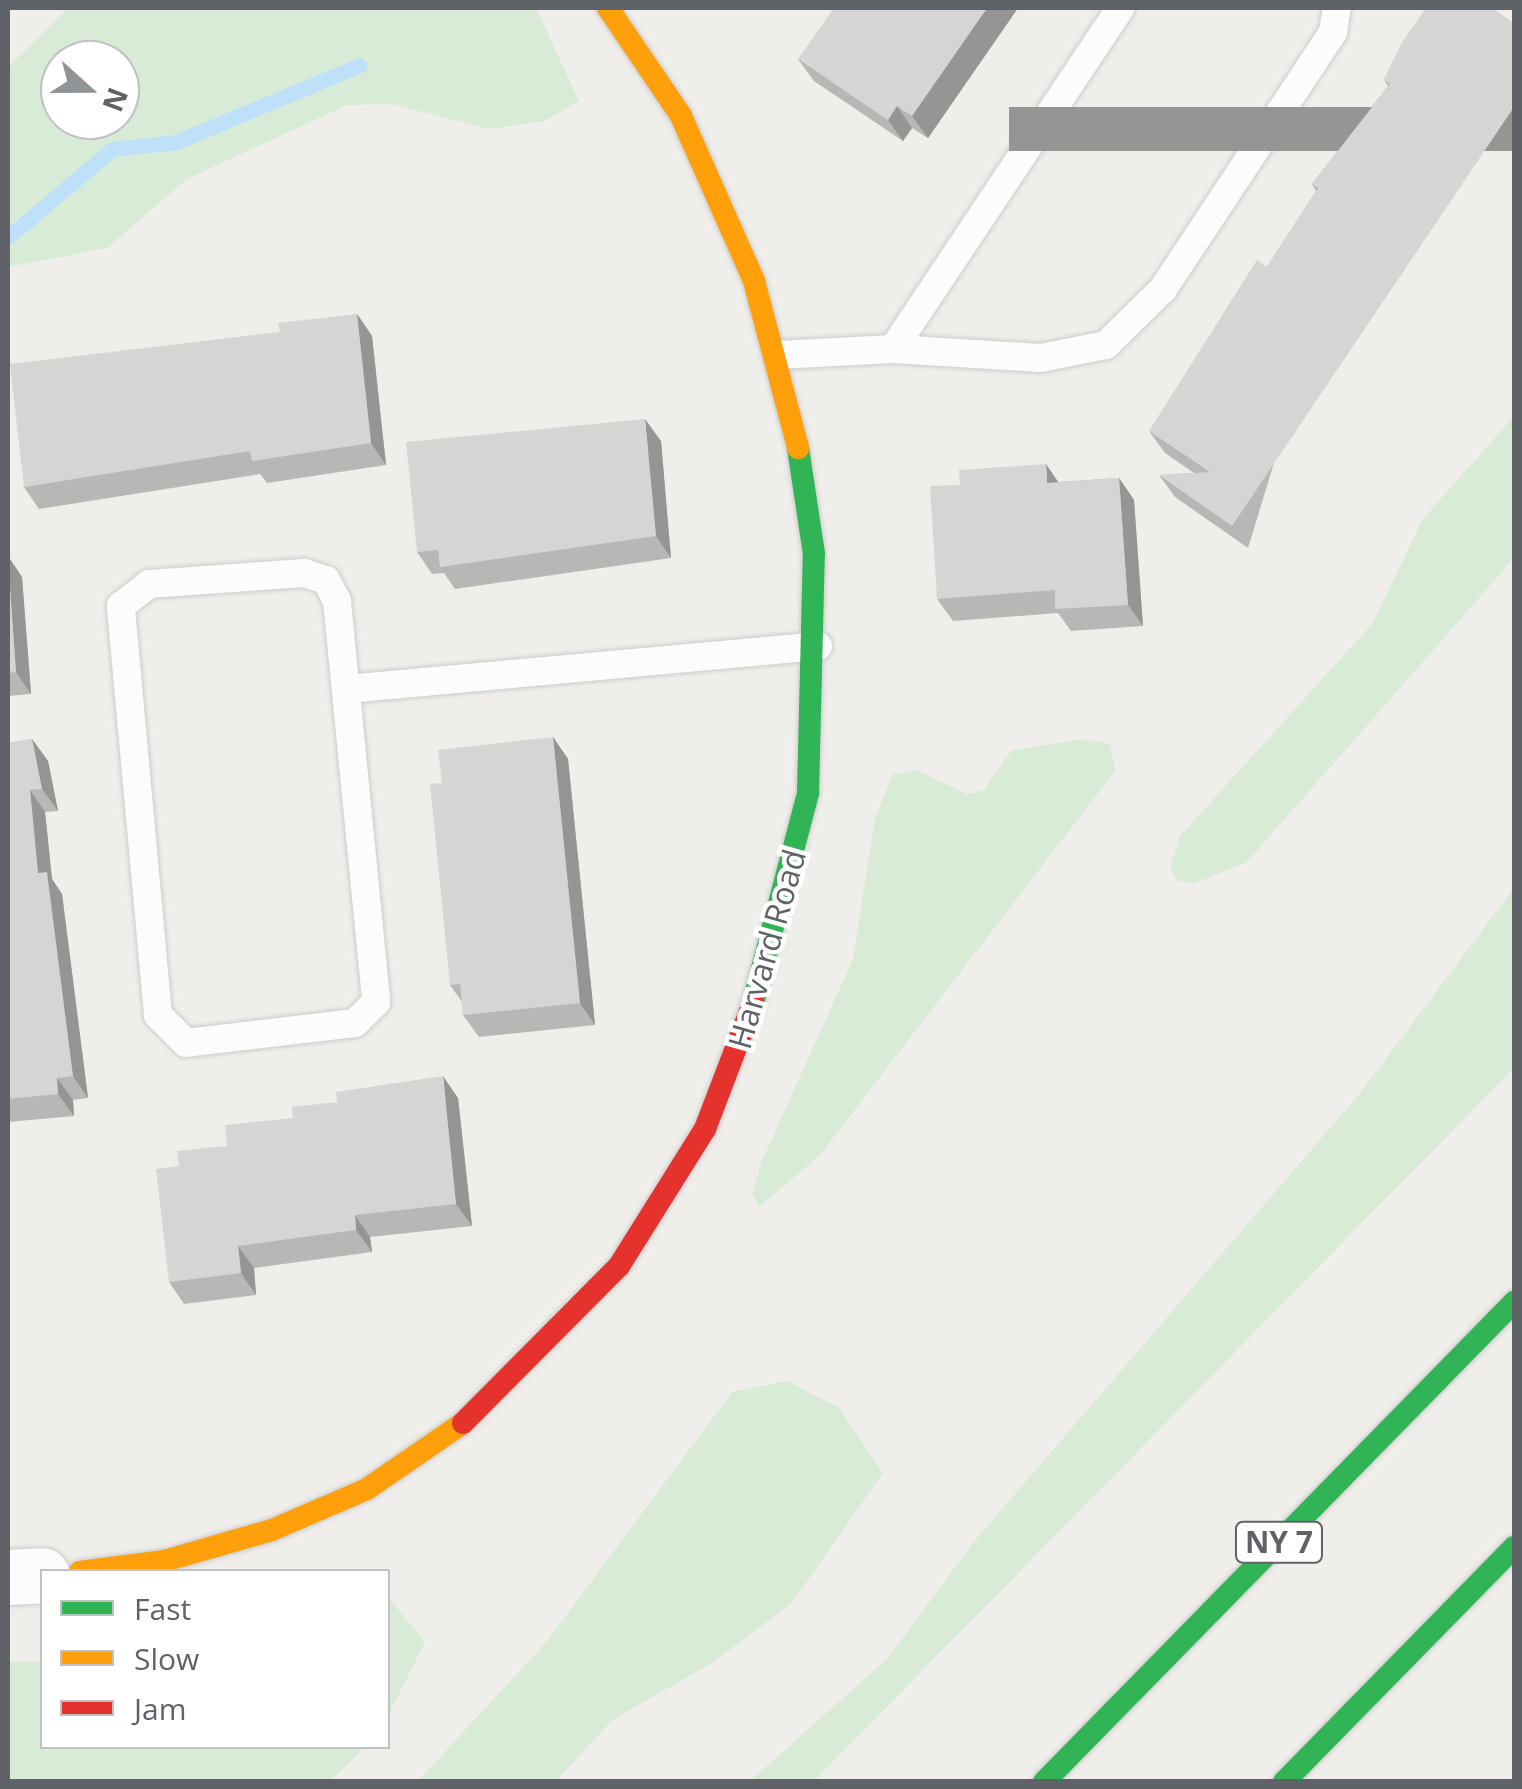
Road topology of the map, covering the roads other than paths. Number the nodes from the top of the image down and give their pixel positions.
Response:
1 (608, 8) edge
2 (1120, 8) edge
3 (1336, 8) edge
4 (893, 349) junction
5 (777, 354) junction
6 (818, 646) junction
7 (348, 689) junction
8 (1514, 1302) edge
9 (1514, 1547) edge
10 (98, 1569) edge
11 (40, 1575) edge
12 (8, 1576) edge
13 (1044, 1782) edge
14 (1284, 1782) edge

1 - 5 main road, Harvard Road
2 - 4 lane
3 - 4 lane
4 - 5 lane
5 - 6 main road, Harvard Road
6 - 7 lane
6 - 10 main road, Harvard Road
7 - 7 lane
8 - 13 main road, NY 7
9 - 14 main road
11 - 12 street

